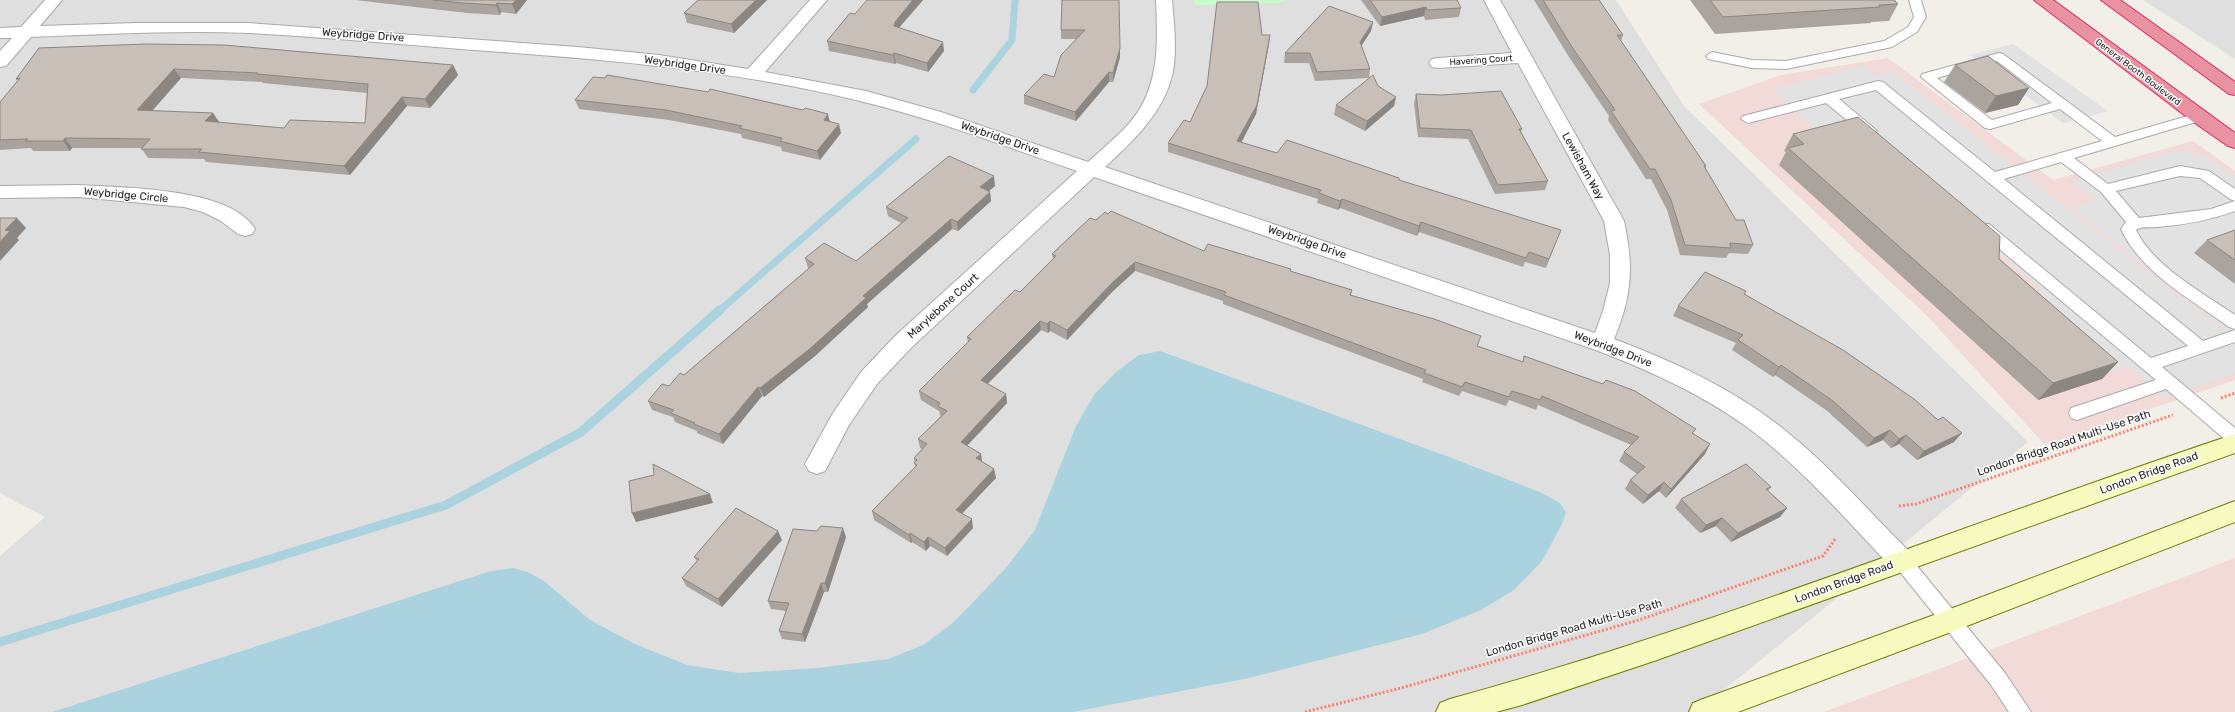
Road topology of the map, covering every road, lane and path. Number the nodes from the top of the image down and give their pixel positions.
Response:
1 (54, 0) edge
2 (819, 0) edge
3 (1164, 0) edge
4 (1492, 0) edge
5 (1915, 0) edge
6 (2042, 0) edge
7 (2109, 0) edge
8 (28, 31) junction
9 (0, 33) edge
10 (1524, 56) junction
11 (1712, 56) dead end
12 (0, 62) edge
13 (1438, 63) dead end
14 (753, 74) junction
15 (2235, 90) edge
16 (1829, 98) junction
17 (2062, 104) junction
18 (2198, 117) junction
19 (1748, 119) dead end
20 (2113, 142) junction
21 (2235, 142) edge
22 (1883, 144) edge
23 (2062, 156) junction
24 (1093, 169) junction
25 (1993, 176) junction
26 (2106, 190) junction
27 (0, 192) edge
28 (2235, 196) edge
29 (2235, 206) edge
30 (1974, 219) edge
31 (2135, 223) junction
32 (245, 229) dead end
33 (2235, 323) edge
34 (2235, 336) edge
35 (1601, 343) junction
36 (2200, 348) junction
37 (2149, 365) junction
38 (2168, 382) junction
39 (2235, 393) edge
40 (2197, 406) junction
41 (2077, 413) dead end
42 (2235, 438) edge
43 (2235, 443) edge
44 (817, 464) dead end
45 (1899, 506) dead end
46 (2235, 511) edge
47 (1836, 538) dead end
48 (1902, 561) junction
49 (1950, 621) junction
50 (1305, 712) edge
51 (1450, 712) edge
52 (1703, 712) edge
53 (2021, 712) edge

1 - 8 street
2 - 14 street
3 - 24 street
4 - 10 street, Lewisham Way
5 - 11 lane
6 - 18 highway, General Booth Boulevard
7 - 15 highway
8 - 9 street, Weybridge Drive
8 - 12 street
8 - 14 street, Weybridge Drive
10 - 13 street, Havering Court
10 - 35 street, Lewisham Way
14 - 24 street, Weybridge Drive
16 - 19 lane
16 - 22 lane
16 - 25 lane
17 - 17 lane
17 - 20 lane
18 - 20 lane
18 - 21 highway, General Booth Boulevard
20 - 23 lane
23 - 25 lane
23 - 26 lane
24 - 35 street, Weybridge Drive
24 - 44 street, Marylebone Court
25 - 36 lane
26 - 28 lane
26 - 31 lane
27 - 32 street, Weybridge Circle
29 - 31 lane
30 - 37 lane
31 - 33 lane
34 - 36 lane
35 - 48 street, Weybridge Drive
36 - 37 lane
37 - 38 lane
38 - 40 lane
38 - 41 lane
39 - 40 path, London Bridge Road Multi-Use Path
40 - 42 lane
40 - 45 path, London Bridge Road Multi-Use Path
43 - 48 main road, London Bridge Road
46 - 49 main road
47 - 50 path, London Bridge Road Multi-Use Path
48 - 49 lane
48 - 51 main road, London Bridge Road
49 - 52 main road
49 - 53 lane

